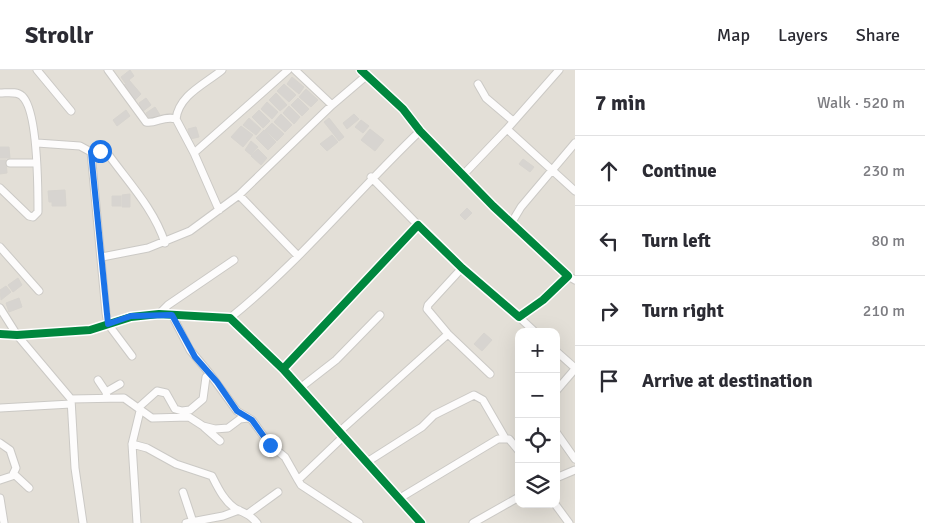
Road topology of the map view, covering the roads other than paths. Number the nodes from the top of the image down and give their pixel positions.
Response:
1 (37, 70) edge
2 (108, 70) edge
3 (222, 70) edge
4 (288, 70) edge
5 (295, 70) edge
6 (361, 70) edge
7 (556, 71) edge
8 (366, 76) junction
9 (478, 84) dead end
10 (0, 93) edge
11 (332, 105) junction
12 (71, 111) dead end
13 (176, 120) junction
14 (513, 122) junction
15 (507, 129) junction
16 (420, 130) junction
17 (36, 143) junction
18 (575, 143) edge
19 (91, 152) junction
20 (194, 153) junction
21 (10, 163) dead end
22 (36, 163) junction
23 (553, 170) junction
24 (464, 174) junction
25 (371, 177) junction
26 (0, 188) edge
27 (575, 191) edge
28 (239, 195) junction
29 (219, 210) junction
30 (512, 222) junction
31 (418, 225) junction
32 (165, 243) junction
33 (0, 247) edge
34 (298, 256) junction
35 (102, 258) junction
36 (234, 260) dead end
37 (462, 268) junction
38 (572, 278) edge
39 (39, 291) dead end
40 (0, 308) edge
41 (159, 314) junction
42 (172, 315) junction
43 (380, 315) dead end
44 (519, 317) junction
45 (230, 318) junction
46 (108, 324) junction
47 (531, 328) edge
48 (0, 334) edge
49 (448, 334) junction
50 (17, 335) junction
51 (560, 355) edge
52 (132, 356) dead end
53 (283, 368) junction
54 (575, 368) edge
55 (210, 374) junction
56 (490, 374) dead end
57 (98, 380) dead end
58 (120, 384) dead end
59 (560, 385) edge
60 (300, 388) junction
61 (106, 395) junction
62 (71, 402) junction
63 (0, 408) edge
64 (139, 410) junction
65 (248, 418) junction
66 (203, 426) junction
67 (341, 434) junction
68 (506, 438) junction
69 (560, 438) edge
70 (220, 441) dead end
71 (0, 443) edge
72 (132, 444) junction
73 (515, 445) edge
74 (575, 459) edge
75 (367, 462) junction
76 (575, 470) edge
77 (14, 474) junction
78 (560, 476) edge
79 (0, 480) edge
80 (298, 480) junction
81 (29, 488) dead end
82 (183, 492) dead end
83 (278, 492) dead end
84 (0, 498) edge
85 (400, 498) junction
86 (515, 499) edge
87 (558, 508) edge
88 (239, 510) junction
89 (249, 513) junction
90 (189, 522) edge
91 (4, 523) edge
92 (84, 523) edge
93 (137, 523) edge
94 (257, 523) edge
95 (359, 523) edge
96 (421, 523) edge
97 (473, 523) edge
98 (569, 523) edge

1 - 12 street
2 - 13 street
3 - 13 street
4 - 20 street
5 - 11 street
6 - 8 street
7 - 14 street
8 - 11 street
8 - 16 street
9 - 14 street
10 - 17 street
11 - 28 street
13 - 20 street
14 - 15 street
15 - 23 street
15 - 24 street
16 - 24 street
16 - 25 street
17 - 19 street
17 - 22 street
18 - 23 street
19 - 32 street
19 - 35 street
20 - 29 street
21 - 22 street
22 - 26 street
23 - 27 street
23 - 30 street
24 - 30 street
25 - 31 street
25 - 34 street
28 - 29 street
28 - 34 street
29 - 32 street
30 - 38 street
31 - 37 street
31 - 53 street
32 - 35 street
33 - 39 street
34 - 45 street
35 - 46 street
36 - 41 street
37 - 44 street
37 - 49 street
38 - 44 street
40 - 50 street
41 - 42 street
41 - 46 street
42 - 45 street
42 - 55 street
43 - 60 street
44 - 47 street
45 - 53 street
46 - 50 street
46 - 52 street
48 - 50 street
49 - 56 street
49 - 67 street
50 - 62 street
51 - 54 street
53 - 60 street
54 - 59 street
55 - 64 street
55 - 65 street
57 - 61 street
58 - 61 street
60 - 67 street
61 - 62 street
61 - 64 street
62 - 63 street
62 - 92 street
64 - 66 street
64 - 72 street
65 - 66 street
65 - 80 street
66 - 70 street
67 - 75 street
67 - 80 street
68 - 73 street
68 - 75 street
68 - 85 street
69 - 74 street
71 - 77 street
72 - 88 street
72 - 93 street
75 - 85 street
76 - 78 street
77 - 79 street
77 - 81 street
80 - 95 street
82 - 90 street
83 - 89 street
84 - 91 street
85 - 96 street
86 - 97 street
87 - 98 street
88 - 89 street
88 - 90 street
89 - 94 street

